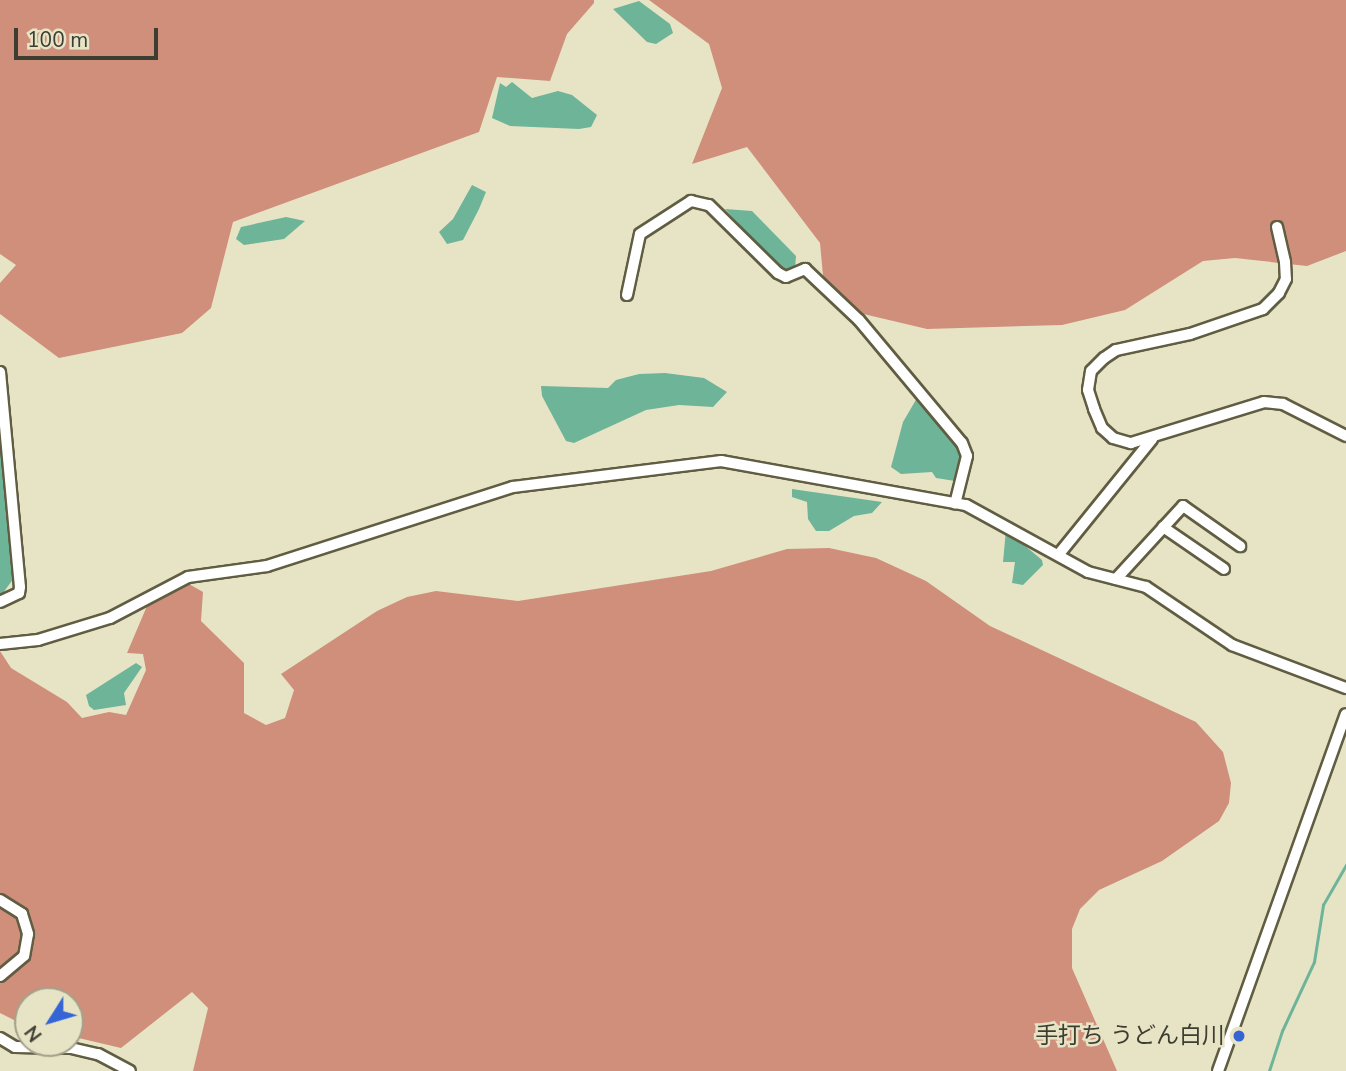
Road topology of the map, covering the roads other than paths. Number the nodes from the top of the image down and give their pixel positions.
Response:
1 (1277, 227) dead end
2 (627, 295) dead end
3 (0, 372) edge
4 (1346, 436) edge
5 (1152, 439) junction
6 (955, 504) junction
7 (1163, 527) junction
8 (1240, 546) dead end
9 (1059, 554) junction
10 (1224, 569) dead end
11 (1116, 579) junction
12 (0, 602) edge
13 (0, 643) edge
14 (1346, 688) edge
15 (1346, 714) edge
16 (0, 900) edge
17 (0, 976) edge
18 (0, 1038) edge
19 (130, 1071) edge
20 (1218, 1071) edge

1 - 5 street
2 - 6 street
3 - 12 street
4 - 5 street
5 - 9 street
6 - 9 street
6 - 13 street
7 - 8 street
7 - 10 street
7 - 11 street
9 - 11 street
11 - 14 street
15 - 20 street
16 - 17 street
18 - 19 street

